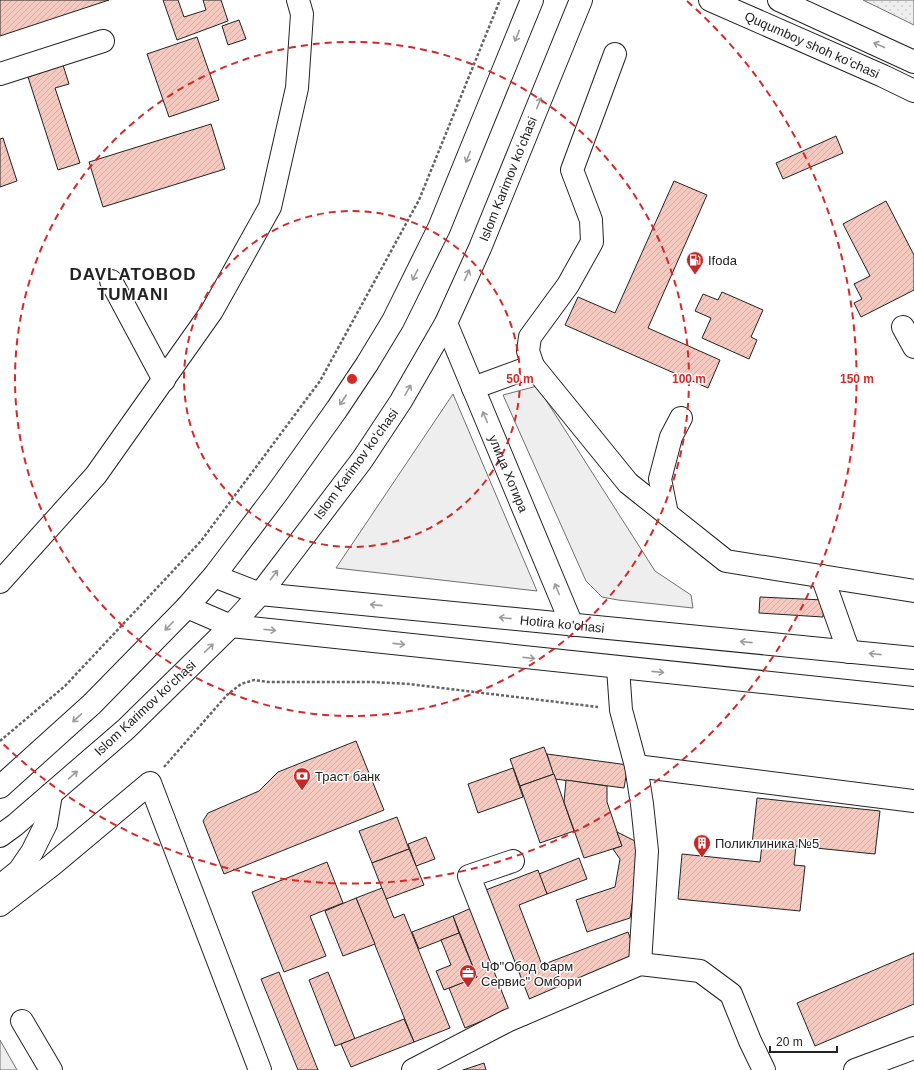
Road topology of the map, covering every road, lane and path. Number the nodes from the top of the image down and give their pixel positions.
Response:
1 (298, 0) edge
2 (500, 0) edge
3 (532, 0) edge
4 (581, 0) edge
5 (710, 0) edge
6 (779, 0) edge
7 (103, 41) dead end
8 (616, 54) dead end
9 (914, 62) edge
10 (0, 74) edge
11 (883, 76) junction
12 (914, 91) edge
13 (914, 107) edge
14 (111, 281) dead end
15 (446, 323) junction
16 (903, 327) dead end
17 (914, 347) edge
18 (533, 366) junction
19 (164, 380) junction
20 (473, 388) junction
21 (681, 418) dead end
22 (667, 514) junction
23 (214, 576) junction
24 (822, 576) junction
25 (0, 582) edge
26 (914, 591) edge
27 (260, 594) junction
28 (187, 607) junction
29 (572, 625) junction
30 (231, 626) junction
31 (849, 652) junction
32 (914, 658) edge
33 (618, 668) junction
34 (914, 698) edge
35 (621, 710) junction
36 (0, 741) edge
37 (636, 766) junction
38 (150, 783) junction
39 (0, 787) edge
40 (51, 794) junction
41 (914, 801) edge
42 (0, 836) edge
43 (513, 861) dead end
44 (0, 886) edge
45 (0, 905) edge
46 (640, 964) junction
47 (523, 1014) junction
48 (22, 1021) dead end
49 (914, 1048) edge
50 (51, 1070) edge
51 (260, 1070) edge
52 (413, 1070) edge
53 (764, 1070) edge
54 (855, 1070) edge

1 - 19 main road
2 - 36 path
3 -> 23 main road
15 -> 4 main road, Islom Karimov koʻchasi
5 - 11 main road, Ququmboy shoh koʻchasi
9 -> 6 main road, Ququmboy shoh koʻchasi
7 - 10 main road
8 - 18 main road
11 - 12 main road, Ququmboy shoh koʻchasi
11 - 13 main road
14 - 19 main road
15 - 20 main road, улица Хотира
27 -> 15 main road, Islom Karimov koʻchasi
16 - 17 main road
18 - 20 main road
18 - 22 main road
19 - 25 main road
29 -> 20 main road, улица Хотира
21 - 22 main road
22 - 24 main road
23 - 27 main road, Hotira ko'chasi
23 - 28 main road
24 - 26 main road
24 - 31 main road
29 -> 27 main road, Hotira ko'chasi
27 - 30 main road, Islom Karimov koʻchasi
28 - 30 main road
28 -> 39 main road
31 -> 29 main road, Hotira ko'chasi
30 -> 33 main road
40 -> 30 main road, Islom Karimov koʻchasi
32 -> 31 main road, Hotira ko'chasi
33 -> 34 main road
33 - 35 main road
35 - 37 main road
35 - 38 path
37 - 41 main road
37 - 46 main road
38 - 45 main road
38 - 51 main road
40 - 42 main road, Islom Karimov koʻchasi
40 - 44 main road
43 - 47 main road
46 - 47 main road
46 - 53 main road
47 - 52 main road
48 - 50 main road
49 - 54 main road

